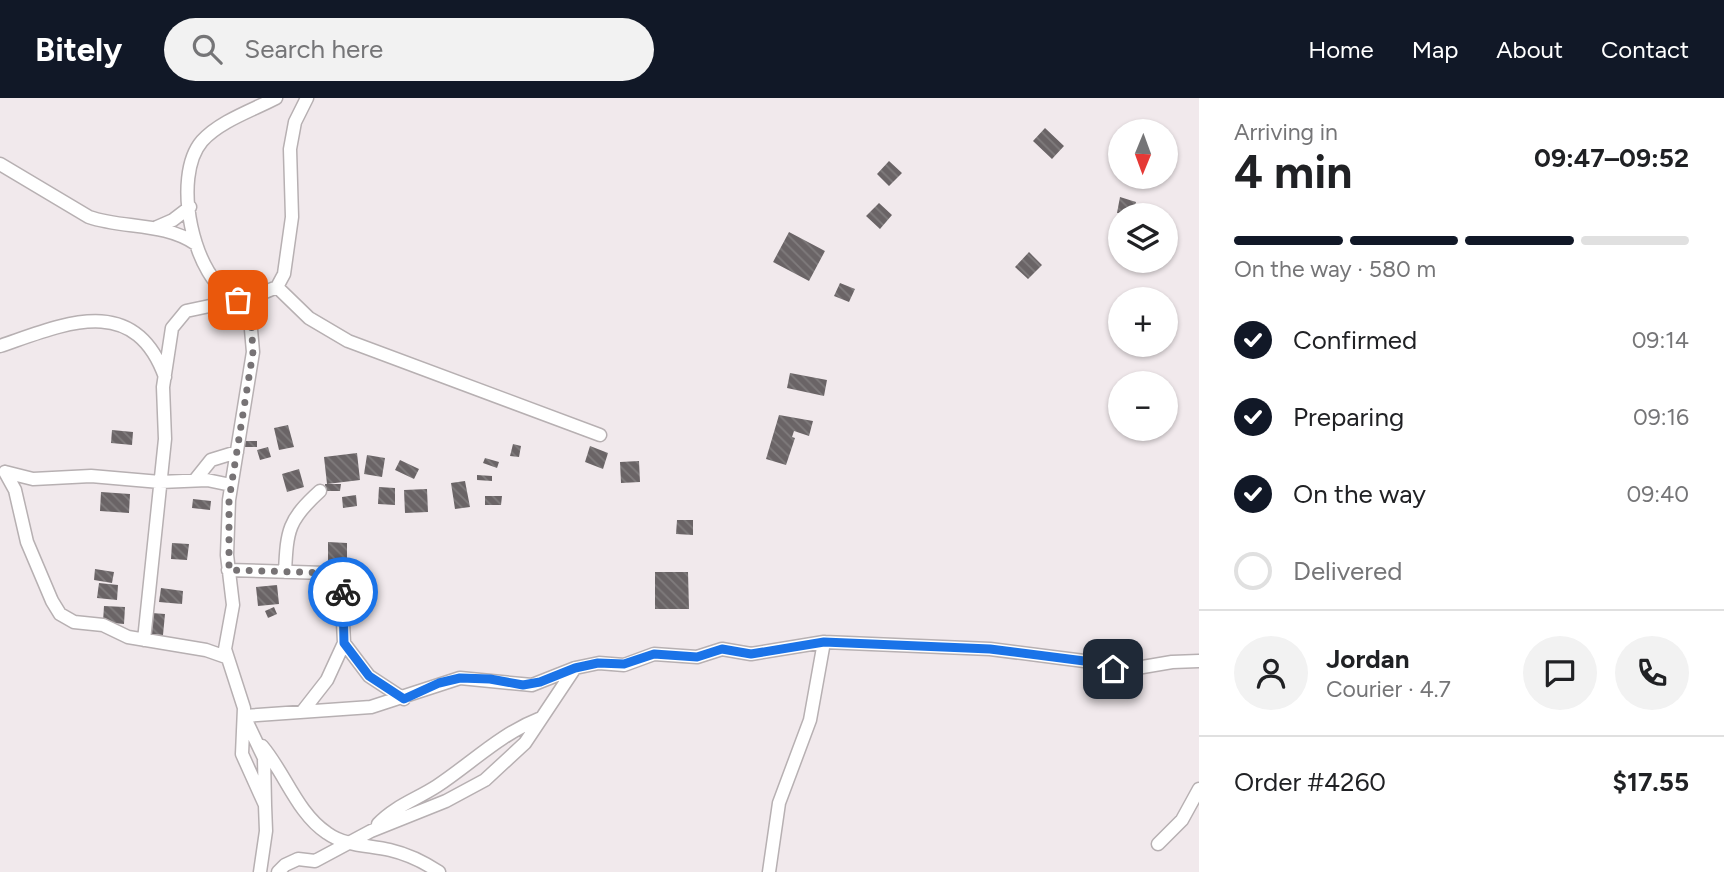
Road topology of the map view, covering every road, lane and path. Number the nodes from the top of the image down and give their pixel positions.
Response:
1 (276, 98) edge
2 (307, 98) edge
3 (0, 164) edge
4 (190, 207) junction
5 (153, 228) junction
6 (195, 244) junction
7 (276, 287) junction
8 (244, 301) junction
9 (0, 346) edge
10 (165, 377) junction
11 (600, 435) dead end
12 (236, 452) junction
13 (3, 471) edge
14 (195, 480) junction
15 (160, 482) junction
16 (231, 485) junction
17 (320, 491) dead end
18 (229, 570) junction
19 (285, 572) junction
20 (144, 640) junction
21 (824, 642) junction
22 (344, 643) junction
23 (226, 657) junction
24 (1199, 661) edge
25 (575, 668) junction
26 (404, 699) junction
27 (302, 712) junction
28 (244, 716) junction
29 (541, 718) junction
30 (260, 743) junction
31 (1199, 789) edge
32 (265, 805) junction
33 (371, 831) junction
34 (350, 843) junction
35 (1158, 844) dead end
36 (260, 872) edge
37 (278, 872) edge
38 (439, 872) edge
39 (769, 872) edge

1 - 4 street
2 - 7 street
3 - 5 street
4 - 5 street
4 - 6 street
5 - 6 street
6 - 8 street
7 - 8 street
7 - 11 street
8 - 10 street
8 - 12 street
9 - 10 street
10 - 15 street
12 - 14 street
12 - 16 street
13 - 15 street
13 - 20 street
14 - 15 street
14 - 16 street
15 - 20 street
16 - 18 street
17 - 19 street
18 - 19 street
18 - 23 street
19 - 22 street
20 - 23 street
21 - 24 street
21 - 25 street
21 - 39 street
22 - 26 street
22 - 27 street
23 - 28 street
25 - 26 street
25 - 29 street
26 - 27 street
27 - 28 street
28 - 30 street
28 - 32 street
29 - 33 street
29 - 33 street
30 - 32 street
30 - 34 street
31 - 35 street
32 - 36 street
33 - 34 street
34 - 37 street
34 - 38 street

